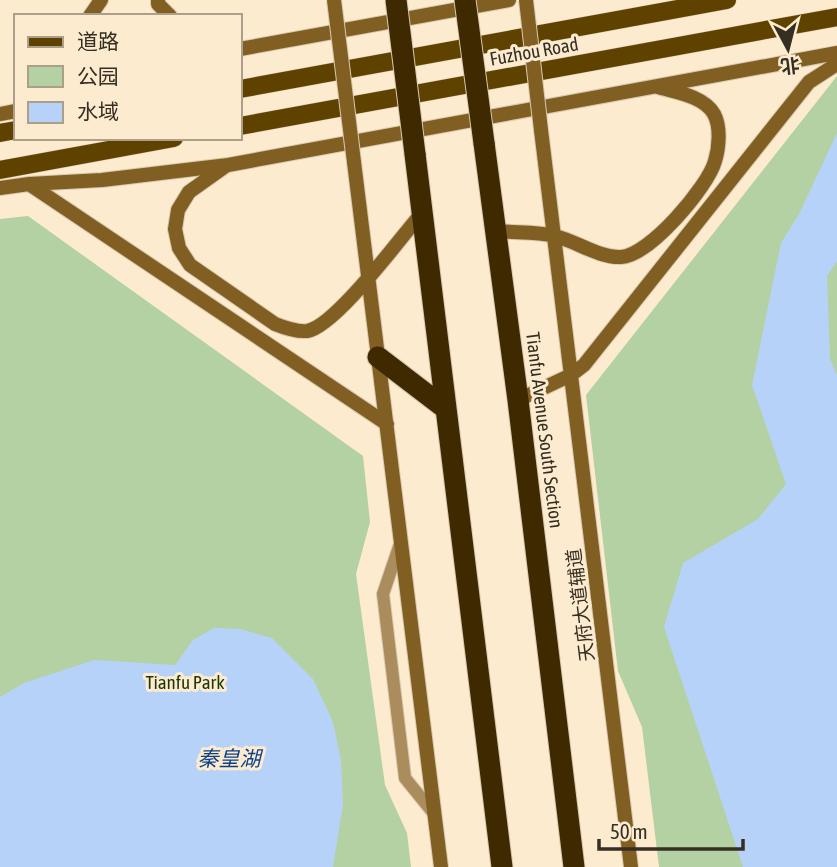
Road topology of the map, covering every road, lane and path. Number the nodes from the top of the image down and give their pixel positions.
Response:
1 (158, 0) edge
2 (334, 0) edge
3 (396, 0) edge
4 (465, 0) edge
5 (509, 0) edge
6 (526, 0) edge
7 (727, 0) edge
8 (168, 14) edge
9 (837, 17) edge
10 (242, 48) edge
11 (837, 53) edge
12 (837, 64) edge
13 (653, 85) junction
14 (242, 89) edge
15 (242, 126) edge
16 (163, 140) edge
17 (228, 164) junction
18 (0, 170) edge
19 (29, 184) junction
20 (0, 188) edge
21 (422, 214) junction
22 (497, 231) junction
23 (554, 236) junction
24 (368, 276) junction
25 (378, 357) junction
26 (571, 375) junction
27 (518, 400) junction
28 (446, 409) junction
29 (387, 424) junction
30 (401, 541) junction
31 (435, 815) junction
32 (441, 867) edge
33 (502, 867) edge
34 (574, 867) edge
35 (631, 867) edge

1 - 8 main road
2 - 24 main road, bridge
3 - 21 highway, bridge
4 - 22 highway, Tianfu Avenue South Section, bridge
5 - 10 main road
6 - 23 main road, 天府大道辅道, bridge
7 - 14 main road, Fuzhou Road
9 - 15 main road, Fuzhou Road
11 - 13 main road
12 - 26 main road
13 - 17 main road
13 - 23 main road
16 - 18 main road
17 - 19 main road
17 - 24 main road
19 - 20 main road
19 - 29 main road
21 - 24 main road
21 - 28 highway
22 - 23 main road
22 - 27 highway, Tianfu Avenue South Section
23 - 26 main road, 天府大道辅道
24 - 25 main road
25 - 28 highway
25 - 29 main road
26 - 27 main road
26 - 35 main road, 天府大道辅道
27 - 34 highway, Tianfu Avenue South Section
28 - 33 highway
29 - 30 main road
30 - 31 main road
30 - 31 lane
31 - 32 main road

